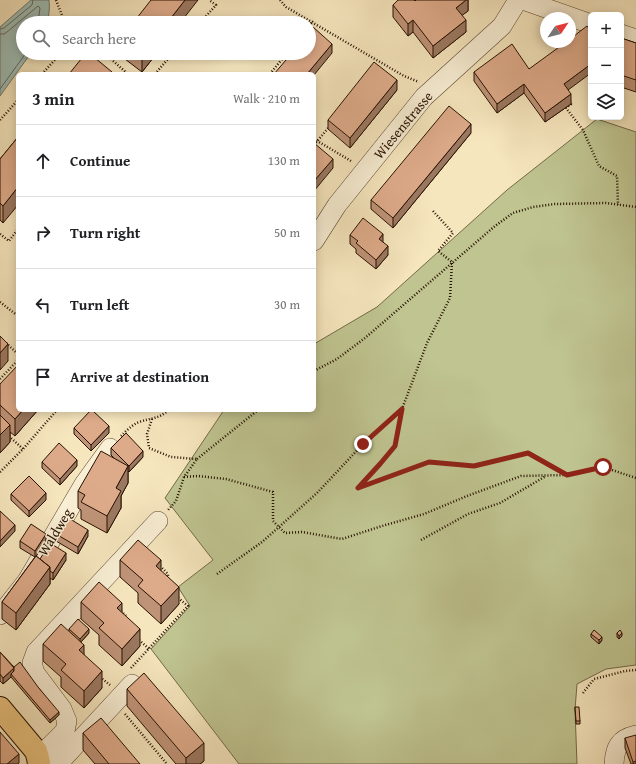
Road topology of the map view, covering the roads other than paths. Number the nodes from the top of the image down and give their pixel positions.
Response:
1 (518, 0) edge
2 (523, 0) edge
3 (588, 23) edge
4 (624, 35) edge
5 (636, 39) edge
6 (316, 238) edge
7 (110, 448) edge
8 (158, 521) road end
9 (0, 615) edge
10 (125, 687) road end
11 (0, 708) edge
12 (636, 734) edge
13 (45, 762) edge
14 (614, 764) edge

1 - 6 street, Wiesenstrasse
2 - 3 street
4 - 5 street
7 - 9 street, Waldweg
8 - 13 street
10 - 13 street
11 - 13 main road
12 - 14 street

